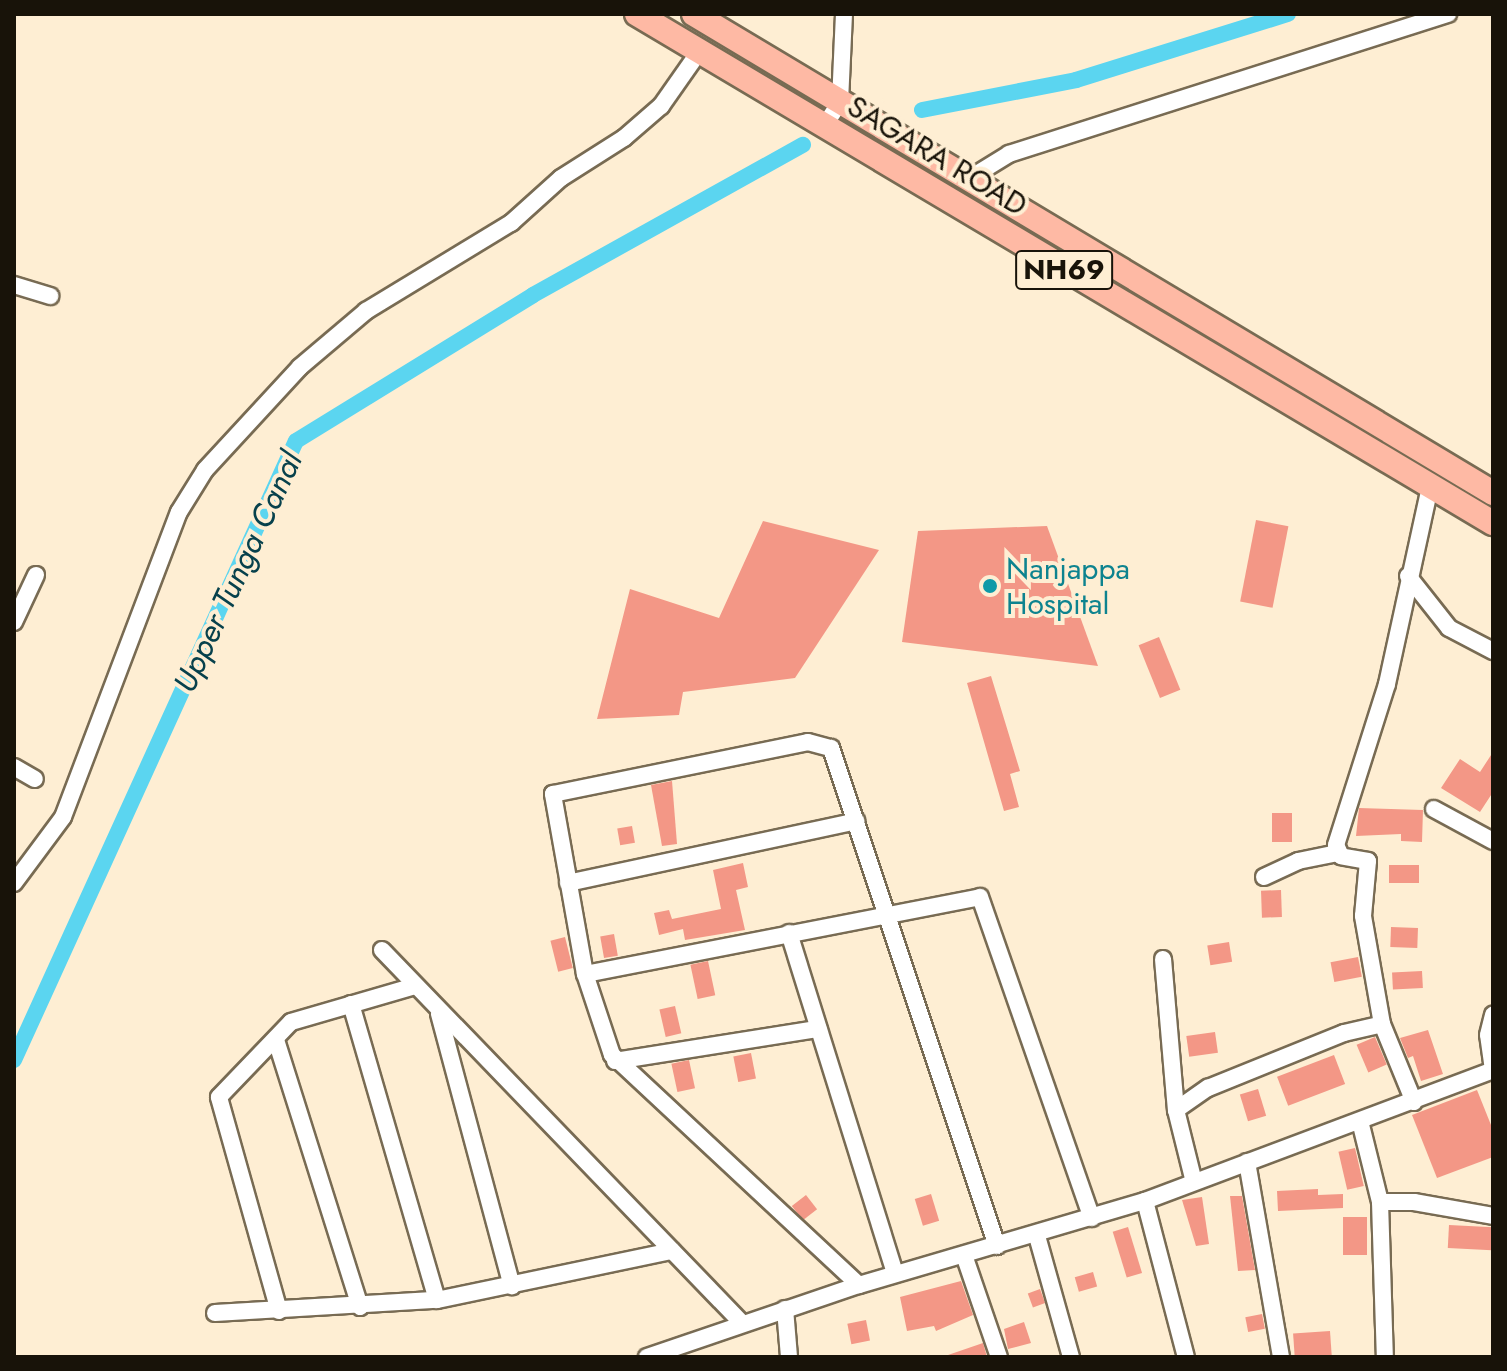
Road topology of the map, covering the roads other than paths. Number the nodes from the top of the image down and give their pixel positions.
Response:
1 (637, 14) edge
2 (694, 14) edge
3 (844, 14) edge
4 (1448, 14) edge
5 (699, 52) junction
6 (840, 102) junction
7 (825, 125) junction
8 (970, 178) junction
9 (14, 285) edge
10 (50, 296) dead end
11 (1430, 486) junction
12 (1493, 493) edge
13 (1493, 523) edge
14 (36, 575) dead end
15 (1408, 576) junction
16 (14, 622) edge
17 (1493, 651) edge
18 (14, 767) edge
19 (35, 779) dead end
20 (1434, 809) dead end
21 (856, 821) junction
22 (1493, 841) edge
23 (1338, 853) junction
24 (1264, 877) dead end
25 (14, 883) edge
26 (568, 883) junction
27 (886, 913) junction
28 (789, 933) junction
29 (382, 950) dead end
30 (1163, 959) dead end
31 (585, 974) junction
32 (415, 986) junction
33 (351, 1004) junction
34 (439, 1012) junction
35 (1493, 1015) edge
36 (1382, 1024) junction
37 (818, 1029) junction
38 (276, 1040) junction
39 (615, 1061) junction
40 (1493, 1070) edge
41 (1414, 1102) junction
42 (1176, 1110) junction
43 (1360, 1121) junction
44 (1247, 1162) junction
45 (1194, 1182) junction
46 (1145, 1201) junction
47 (1380, 1202) junction
48 (1493, 1216) edge
49 (1092, 1218) junction
50 (1037, 1236) junction
51 (997, 1246) junction
52 (672, 1251) junction
53 (964, 1255) junction
54 (895, 1274) junction
55 (859, 1285) junction
56 (512, 1286) junction
57 (437, 1300) junction
58 (360, 1307) junction
59 (785, 1309) junction
60 (279, 1311) junction
61 (215, 1313) dead end
62 (742, 1323) junction
63 (647, 1357) edge
64 (789, 1357) edge
65 (999, 1357) edge
66 (1071, 1357) edge
67 (1186, 1357) edge
68 (1281, 1357) edge
69 (1385, 1357) edge

1 - 5 highway, SAGARA ROAD / NH69
2 - 6 highway, SAGARA ROAD / NH69
3 - 6 street
4 - 8 street
5 - 7 highway, SAGARA ROAD / NH69
5 - 25 street
6 - 7 street
6 - 8 highway, SAGARA ROAD / NH69
7 - 11 highway, SAGARA ROAD / NH69
8 - 12 highway, SAGARA ROAD / NH69
9 - 10 street
11 - 13 highway, SAGARA ROAD / NH69
11 - 15 street
14 - 16 street
15 - 17 street
15 - 23 street
18 - 19 street
20 - 22 street
21 - 26 street
21 - 26 street
21 - 27 street
23 - 24 street
23 - 36 street
26 - 31 street
27 - 28 street
27 - 49 street
27 - 51 street
28 - 31 street
28 - 37 street
29 - 32 street
30 - 42 street
31 - 39 street
32 - 33 street
32 - 34 street
33 - 38 street
33 - 57 street
34 - 52 street
34 - 56 street
35 - 40 street
36 - 41 street
36 - 42 street
37 - 39 street
37 - 54 street
38 - 58 street
38 - 60 street
39 - 55 street
40 - 41 street
41 - 43 street
42 - 45 street
43 - 44 street
43 - 47 street
44 - 45 street
44 - 68 street
45 - 46 street
46 - 49 street
46 - 67 street
47 - 48 street
47 - 69 street
49 - 50 street
50 - 51 street
50 - 66 street
51 - 53 street
52 - 56 street
52 - 62 street
53 - 54 street
53 - 65 street
54 - 55 street
55 - 59 street
56 - 57 street
57 - 58 street
58 - 60 street
59 - 62 street
59 - 64 street
60 - 61 street
62 - 63 street

